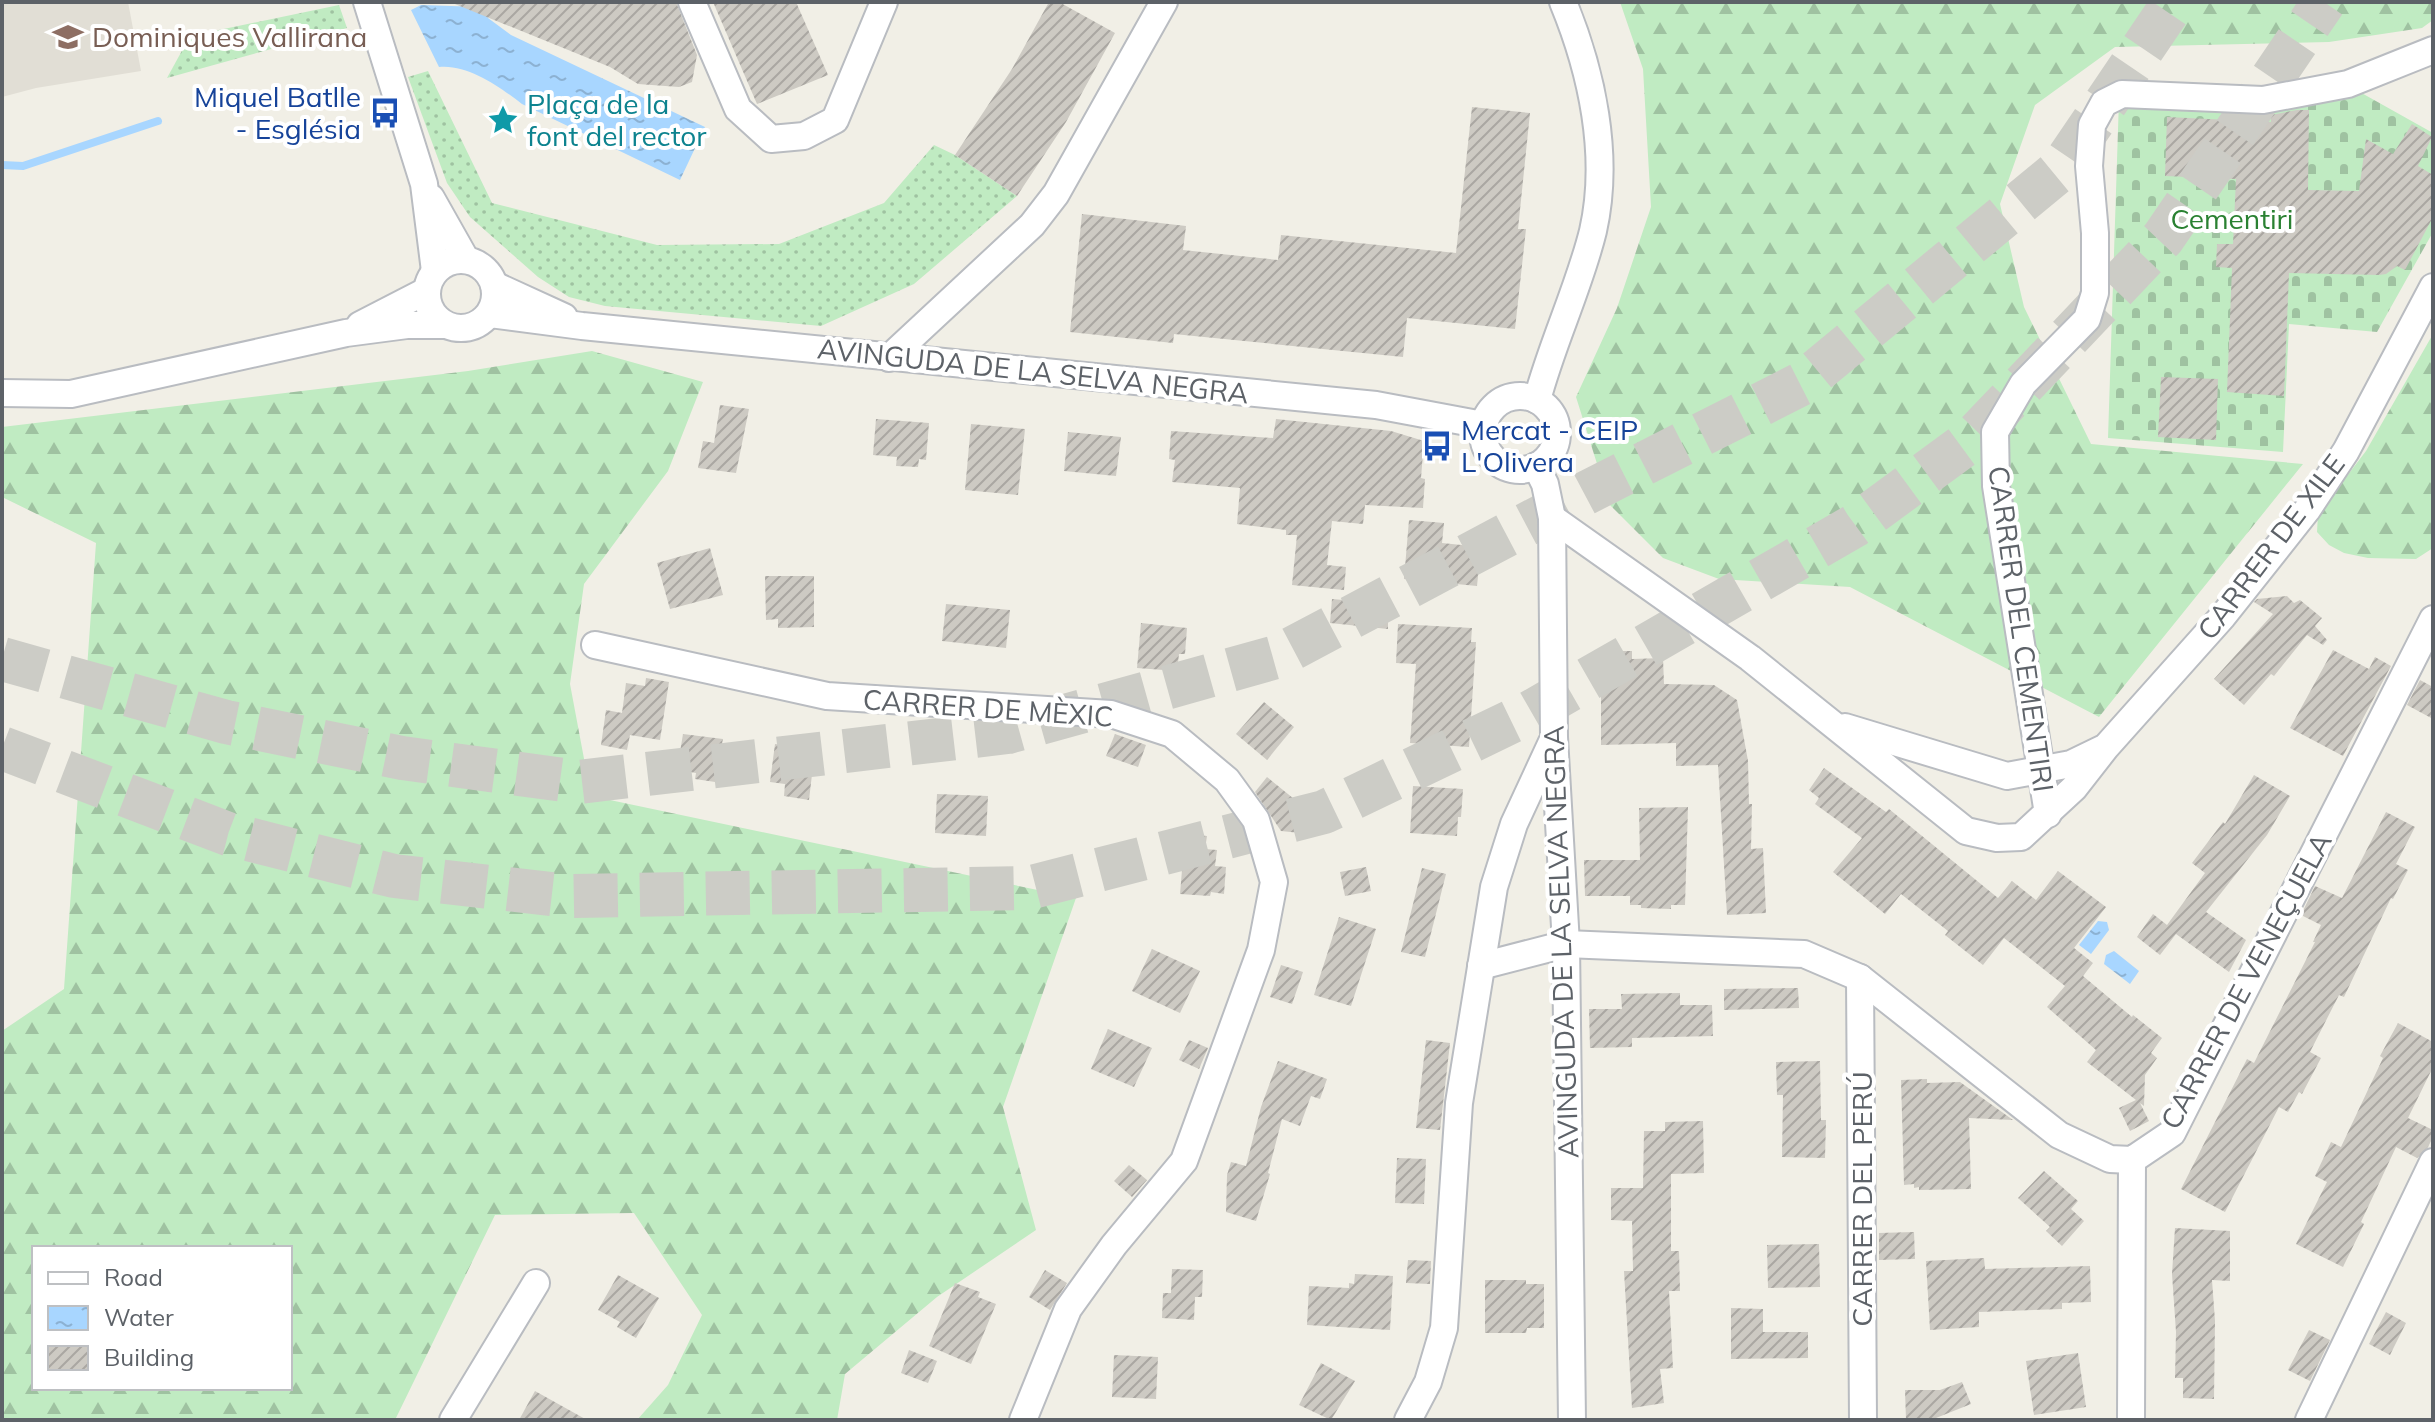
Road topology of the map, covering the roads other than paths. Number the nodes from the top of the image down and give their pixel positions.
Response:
1 (367, 2) edge
2 (692, 2) edge
3 (884, 2) edge
4 (1164, 2) edge
5 (1563, 2) edge
6 (2433, 50) edge
7 (424, 184) junction
8 (466, 260) junction
9 (431, 281) junction
10 (494, 285) junction
11 (2433, 287) edge
12 (490, 314) junction
13 (445, 325) junction
14 (582, 326) junction
15 (346, 333) junction
16 (889, 358) junction
17 (2, 393) edge
18 (1537, 400) junction
19 (1483, 425) junction
20 (1536, 466) junction
21 (1552, 518) junction
22 (2433, 619) edge
23 (595, 645) dead end
24 (1834, 723) junction
25 (1554, 737) junction
26 (2106, 747) junction
27 (2043, 770) junction
28 (2048, 814) junction
29 (1566, 944) junction
30 (1481, 966) junction
31 (1860, 978) junction
32 (2132, 1160) junction
33 (2433, 1162) edge
34 (536, 1283) dead end
35 (453, 1420) edge
36 (1023, 1420) edge
37 (1408, 1420) edge
38 (1572, 1420) edge
39 (1863, 1420) edge
40 (2131, 1420) edge
41 (2309, 1420) edge

1 - 7 street, AVINGUDA DE LA SELVA NEGRA
2 - 3 street
4 - 16 street
5 - 18 street
6 - 27 street, CARRER DEL CEMENTIRI
7 - 8 street, AVINGUDA DE LA SELVA NEGRA
7 - 9 street, AVINGUDA DE LA SELVA NEGRA
8 - 9 street
8 - 10 street, AVINGUDA DE LA SELVA NEGRA
9 - 13 street, AVINGUDA DE LA SELVA NEGRA
9 - 15 street
10 - 12 street
10 - 14 street, AVINGUDA DE LA SELVA NEGRA
11 - 26 street, CARRER DE XILE
12 - 13 street, AVINGUDA DE LA SELVA NEGRA
12 - 14 street, AVINGUDA DE LA SELVA NEGRA
13 - 15 street
14 - 16 street, AVINGUDA DE LA SELVA NEGRA
15 - 17 street
16 - 19 street, AVINGUDA DE LA SELVA NEGRA
18 - 19 street
18 - 20 street
19 - 20 street
20 - 21 street, AVINGUDA DE LA SELVA NEGRA
21 - 24 street, CARRER DE XILE
21 - 25 street, AVINGUDA DE LA SELVA NEGRA
22 - 32 street, CARRER DE VENEÇUELA
23 - 36 street, CARRER DE MÈXIC
24 - 27 street, CARRER DE XILE
24 - 28 street, CARRER DE XILE
25 - 29 street, AVINGUDA DE LA SELVA NEGRA
25 - 30 street
26 - 27 street, CARRER DE XILE
26 - 28 street, CARRER DE XILE
27 - 28 street, CARRER DEL CEMENTIRI
29 - 30 street
29 - 31 street
29 - 38 street, AVINGUDA DE LA SELVA NEGRA
30 - 37 street
31 - 32 street
31 - 39 street, CARRER DEL PERÚ
32 - 40 street
33 - 41 street
34 - 35 street

